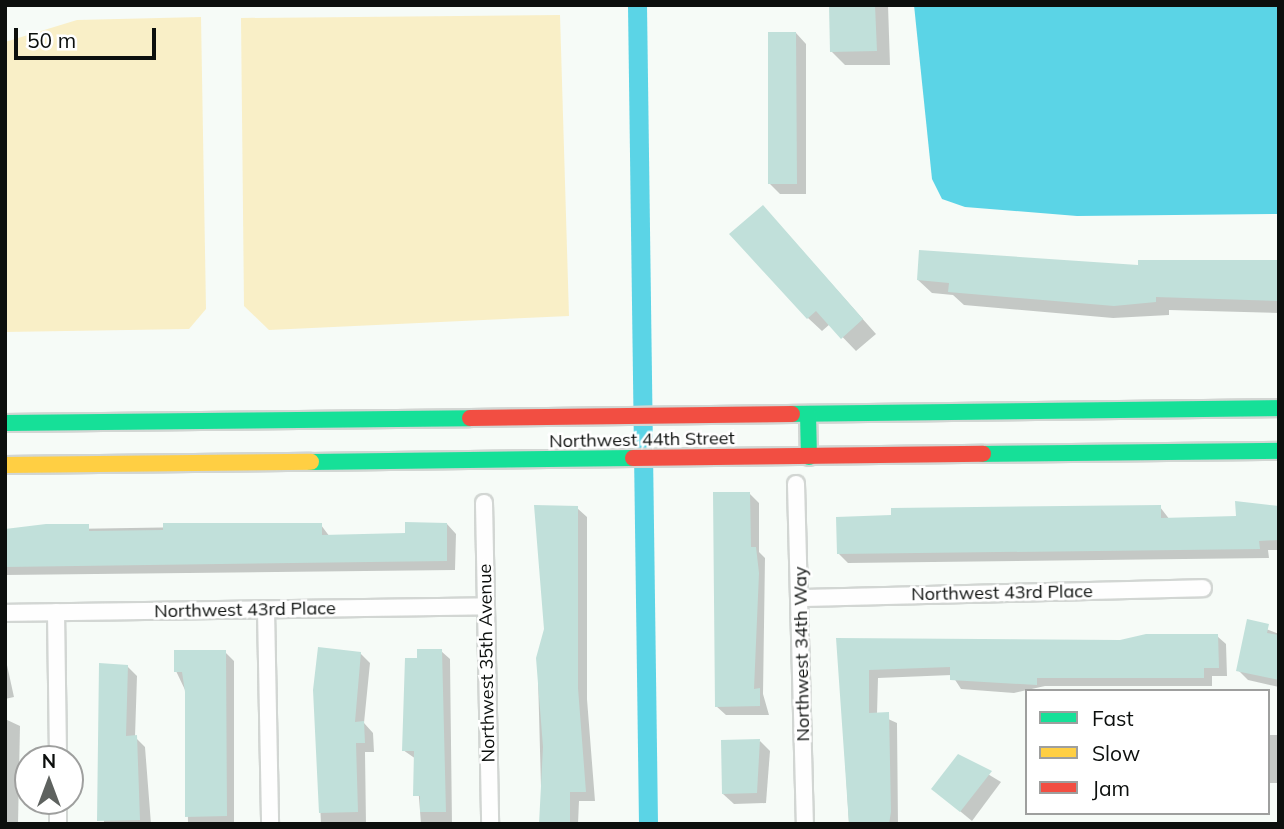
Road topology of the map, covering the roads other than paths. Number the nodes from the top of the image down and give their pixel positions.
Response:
1 (1279, 408) edge
2 (808, 414) junction
3 (5, 423) edge
4 (1279, 451) edge
5 (809, 457) junction
6 (5, 465) edge
7 (796, 484) dead end
8 (484, 503) dead end
9 (1203, 588) dead end
10 (802, 598) junction
11 (485, 606) junction
12 (266, 610) junction
13 (56, 612) junction
14 (5, 613) edge
15 (58, 745) edge
16 (270, 824) edge
17 (490, 824) edge
18 (805, 824) edge

1 - 2 street, Northwest 44th Street
2 - 3 street, Northwest 44th Street
2 - 5 street
4 - 5 street, Northwest 44th Street
5 - 6 street, Northwest 44th Street
7 - 10 street, Northwest 34th Way
8 - 11 street, Northwest 35th Avenue
9 - 10 street, Northwest 43rd Place
10 - 18 street, Northwest 34th Way
11 - 12 street, Northwest 43rd Place
11 - 17 street, Northwest 35th Avenue
12 - 13 street, Northwest 43rd Place
12 - 16 street
13 - 14 street, Northwest 43rd Place
13 - 15 street

